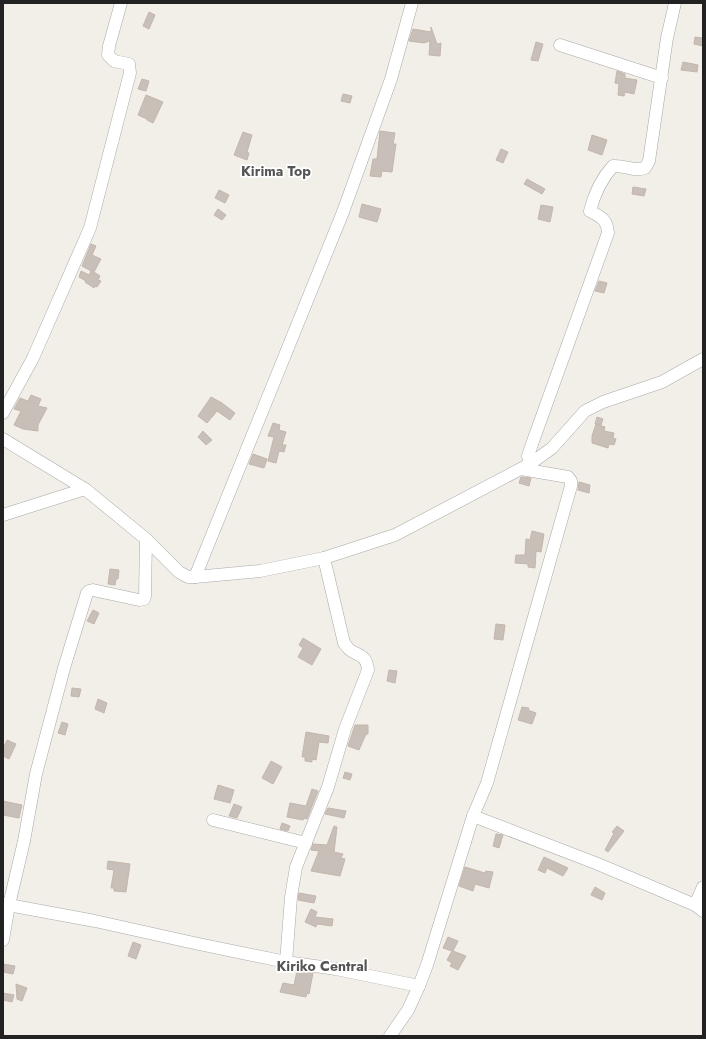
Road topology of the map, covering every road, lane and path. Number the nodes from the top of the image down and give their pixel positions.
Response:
1 (121, 3) edge
2 (412, 3) edge
3 (675, 3) edge
4 (560, 45) dead end
5 (662, 78) junction
6 (703, 359) edge
7 (3, 413) edge
8 (3, 439) edge
9 (526, 466) junction
10 (85, 488) junction
11 (3, 515) edge
12 (146, 538) junction
13 (324, 558) junction
14 (195, 577) junction
15 (473, 816) junction
16 (212, 820) dead end
17 (306, 843) junction
18 (703, 887) edge
19 (6, 905) edge
20 (699, 908) edge
21 (3, 940) edge
22 (286, 962) junction
23 (419, 986) junction
24 (390, 1036) edge

1 - 7 street
2 - 14 street
3 - 5 street
4 - 5 street
5 - 9 street
6 - 9 street
8 - 10 street
9 - 13 street
9 - 15 street
10 - 11 street
10 - 12 street
12 - 14 street
12 - 19 street
13 - 14 street
13 - 17 street
15 - 20 street
15 - 23 street
16 - 17 street
17 - 22 street
18 - 20 street
19 - 21 street
19 - 22 street
22 - 23 street
23 - 24 street

